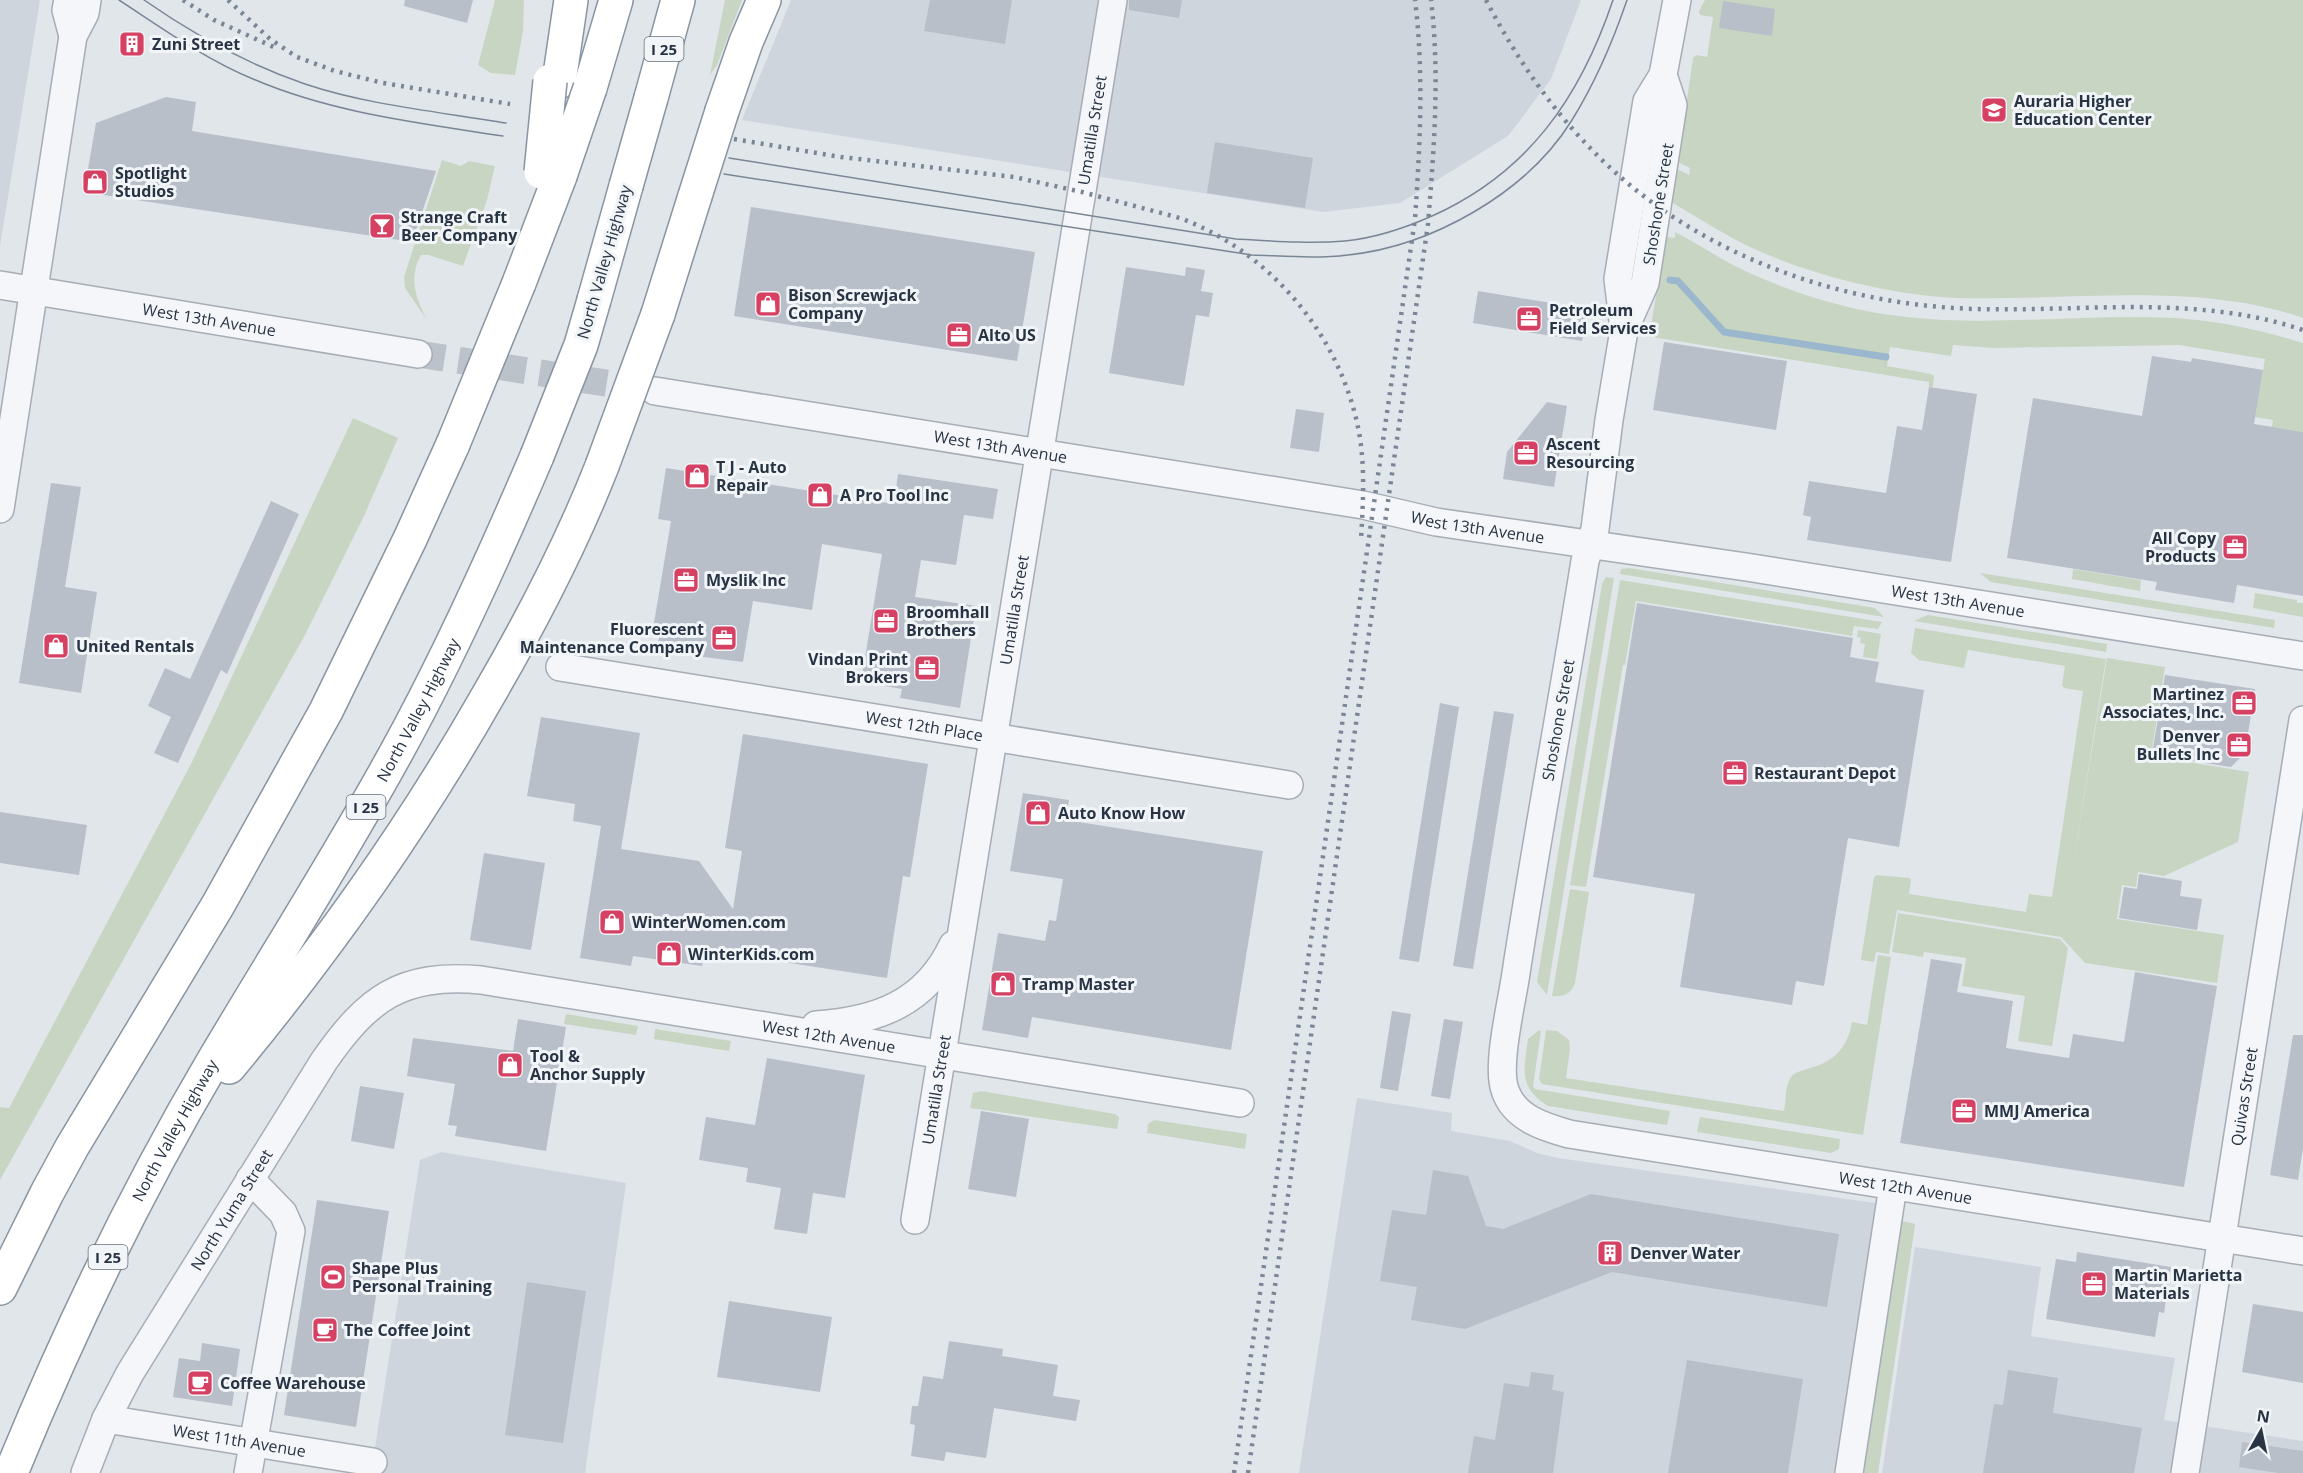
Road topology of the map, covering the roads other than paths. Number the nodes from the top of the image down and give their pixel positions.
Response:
1 (68, 0) edge
2 (87, 0) edge
3 (556, 0) edge
4 (571, 0) edge
5 (616, 0) edge
6 (678, 0) edge
7 (764, 0) edge
8 (1113, 0) edge
9 (1677, 0) edge
10 (73, 36) junction
11 (566, 84) junction
12 (0, 285) edge
13 (35, 291) junction
14 (418, 354) tunnel mouth
15 (655, 391) tunnel mouth
16 (1039, 453) junction
17 (0, 509) edge
18 (1590, 544) junction
19 (2303, 656) edge
20 (560, 668) dead end
21 (2303, 720) edge
22 (993, 738) junction
23 (1289, 785) dead end
24 (964, 919) junction
25 (418, 982) joint
26 (776, 1028) junction
27 (942, 1055) junction
28 (1240, 1103) dead end
29 (1515, 1108) joint
30 (167, 1143) junction
31 (250, 1179) junction
32 (1893, 1186) junction
33 (915, 1220) dead end
34 (2222, 1239) junction
35 (2303, 1251) edge
36 (0, 1288) edge
37 (106, 1419) junction
38 (253, 1442) junction
39 (373, 1462) dead end
40 (12, 1473) edge
41 (86, 1473) edge
42 (248, 1473) edge
43 (1849, 1473) edge
44 (2185, 1473) edge

1 - 10 street
2 - 10 street
3 - 11 highway
4 - 11 highway
5 - 11 highway
6 - 30 highway, North Valley Highway / I 25, bridge
7 - 30 highway, bridge
8 - 16 street, Umatilla Street
9 - 18 street, Shoshone Street
10 - 13 street
11 - 36 highway, bridge
12 - 13 street, West 13th Avenue
13 - 14 street, West 13th Avenue
13 - 17 street
15 - 16 street, West 13th Avenue
16 - 18 street, West 13th Avenue
16 - 22 street, Umatilla Street
18 - 19 street, West 13th Avenue
18 - 29 street, Shoshone Street
20 - 22 street, West 12th Place
21 - 34 street, Quivas Street
22 - 23 street, West 12th Place
22 - 24 street, Umatilla Street
24 - 26 street
24 - 27 street, Umatilla Street
25 - 26 street, West 12th Avenue
25 - 31 street, North Yuma Street
26 - 27 street, West 12th Avenue
27 - 28 street, West 12th Avenue
27 - 33 street, Umatilla Street
29 - 32 street, West 12th Avenue
30 - 40 highway, North Valley Highway / I 25
31 - 37 street, North Yuma Street
31 - 38 street
32 - 34 street, West 12th Avenue
32 - 43 street
34 - 35 street, West 12th Avenue
34 - 44 street, Quivas Street
37 - 38 street, West 11th Avenue
37 - 41 street, North Yuma Street
38 - 39 street, West 11th Avenue
38 - 42 street

